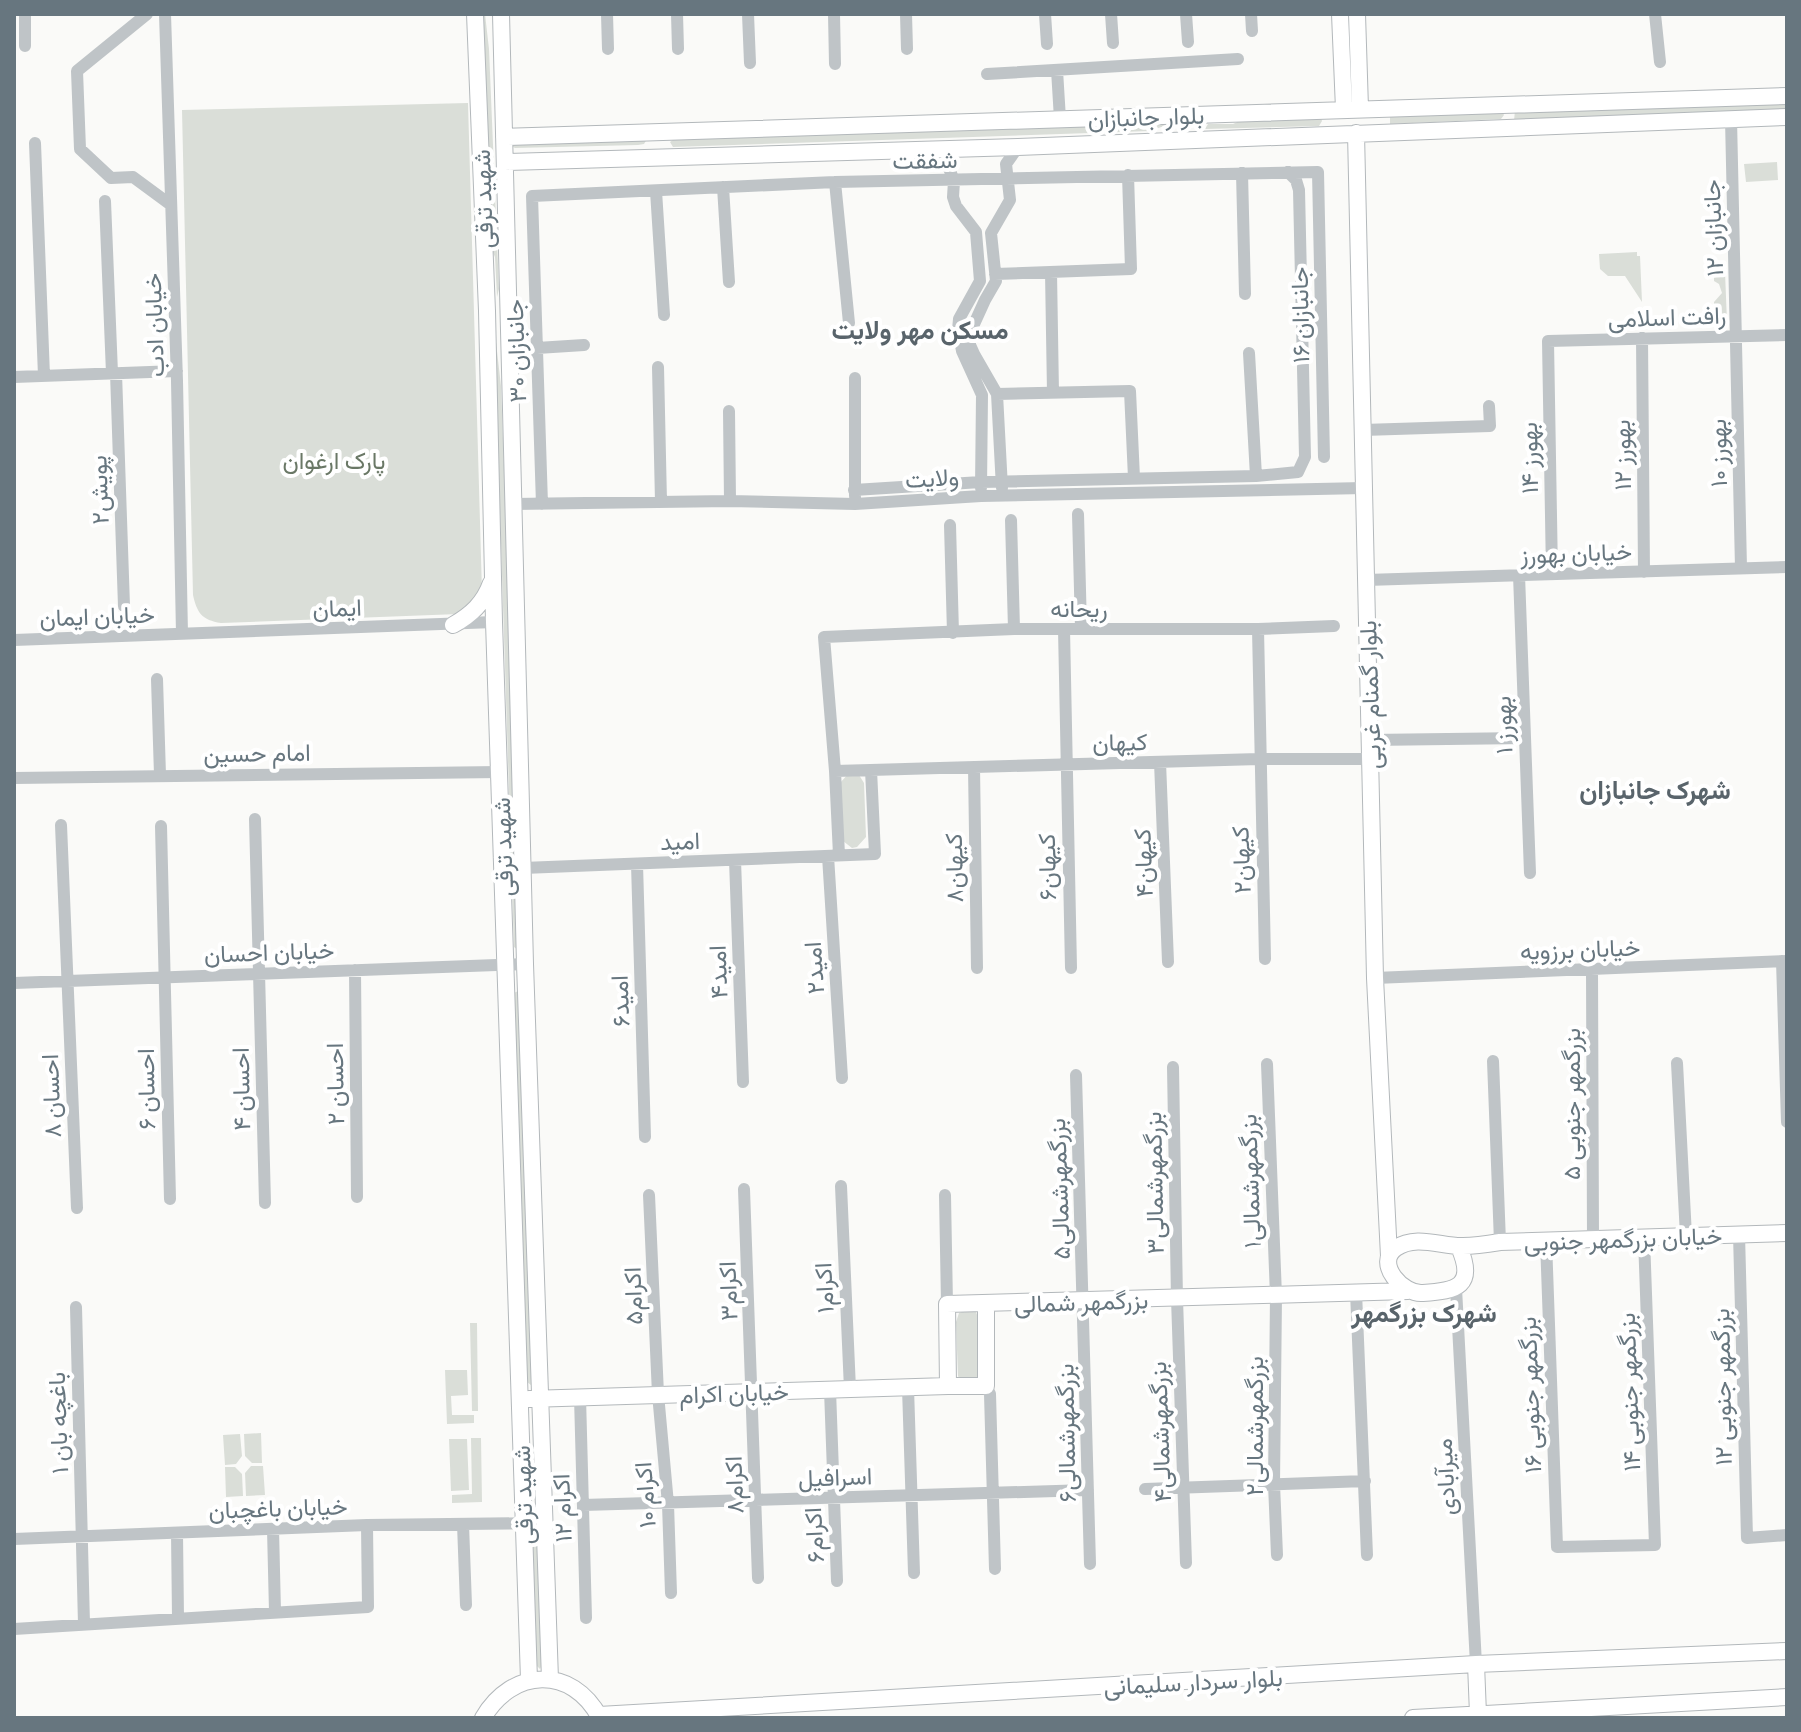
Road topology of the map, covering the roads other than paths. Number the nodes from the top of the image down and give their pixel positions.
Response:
1 (25, 14) edge
2 (147, 14) edge
3 (165, 14) edge
4 (475, 14) edge
5 (501, 14) edge
6 (607, 14) edge
7 (677, 14) edge
8 (748, 14) edge
9 (834, 14) edge
10 (906, 14) edge
11 (1045, 14) edge
12 (1111, 14) edge
13 (1186, 14) edge
14 (1251, 14) edge
15 (1340, 14) edge
16 (1357, 14) edge
17 (1655, 14) edge
18 (1252, 31) dead end
19 (1188, 42) dead end
20 (1113, 43) dead end
21 (1047, 44) dead end
22 (25, 46) dead end
23 (608, 49) dead end
24 (678, 49) dead end
25 (907, 49) dead end
26 (1238, 59) dead end
27 (1660, 62) dead end
28 (750, 63) dead end
29 (835, 64) dead end
30 (1057, 70) junction
31 (987, 74) dead end
32 (1351, 89) junction
33 (1787, 96) edge
34 (1501, 104) junction
35 (1352, 108) junction
36 (1195, 114) junction
37 (1787, 117) edge
38 (1060, 119) junction
39 (1731, 119) junction
40 (1502, 127) junction
41 (659, 132) junction
42 (1356, 133) junction
43 (504, 137) junction
44 (1197, 139) junction
45 (35, 143) dead end
46 (1018, 147) junction
47 (941, 148) junction
48 (659, 156) junction
49 (505, 162) junction
50 (1288, 172) junction
51 (1318, 172) joint
52 (1242, 173) junction
53 (1128, 175) junction
54 (1009, 179) junction
55 (954, 181) junction
56 (835, 182) junction
57 (723, 187) junction
58 (656, 191) junction
59 (532, 196) joint
60 (105, 201) dead end
61 (171, 205) junction
62 (1051, 272) junction
63 (995, 274) junction
64 (729, 282) dead end
65 (1245, 294) dead end
66 (508, 309) junction
67 (487, 311) junction
68 (664, 315) dead end
69 (849, 323) dead end
70 (1787, 335) edge
71 (1737, 336) junction
72 (1642, 338) junction
73 (1548, 341) joint
74 (584, 345) dead end
75 (537, 348) junction
76 (1249, 353) dead end
77 (658, 367) dead end
78 (177, 371) junction
79 (114, 373) junction
80 (44, 376) junction
81 (14, 377) edge
82 (855, 378) dead end
83 (1053, 393) junction
84 (997, 394) junction
85 (1489, 406) dead end
86 (729, 411) dead end
87 (1363, 430) junction
88 (1324, 457) dead end
89 (1256, 476) junction
90 (1134, 478) junction
91 (1002, 481) junction
92 (981, 482) junction
93 (1364, 488) junction
94 (981, 496) junction
95 (1003, 496) junction
96 (855, 497) junction
97 (730, 501) junction
98 (661, 502) junction
99 (513, 504) junction
100 (542, 504) junction
101 (1078, 514) dead end
102 (1011, 520) dead end
103 (950, 525) dead end
104 (1787, 567) edge
105 (1741, 568) junction
106 (1644, 572) junction
107 (494, 574) junction
108 (1552, 574) junction
109 (1519, 575) junction
110 (1366, 580) junction
111 (124, 606) dead end
112 (494, 622) junction
113 (453, 625) junction
114 (1334, 626) dead end
115 (1081, 628) junction
116 (1014, 629) junction
117 (1064, 629) junction
118 (1258, 629) junction
119 (953, 633) junction
120 (182, 634) junction
121 (14, 640) edge
122 (157, 679) dead end
123 (1525, 738) junction
124 (1370, 740) junction
125 (1259, 759) junction
126 (1371, 759) junction
127 (1160, 762) junction
128 (1066, 765) junction
129 (974, 767) junction
130 (871, 770) junction
131 (835, 771) junction
132 (500, 772) junction
133 (160, 775) junction
134 (14, 778) edge
135 (255, 819) dead end
136 (61, 825) dead end
137 (161, 826) dead end
138 (833, 856) junction
139 (735, 860) junction
140 (637, 864) junction
141 (523, 868) junction
142 (1530, 873) dead end
143 (1265, 959) dead end
144 (1785, 961) edge
145 (1168, 962) dead end
146 (506, 964) junction
147 (525, 964) junction
148 (977, 968) dead end
149 (1071, 968) dead end
150 (1592, 969) junction
151 (355, 970) junction
152 (259, 974) junction
153 (164, 978) junction
154 (1375, 978) junction
155 (68, 981) junction
156 (14, 983) edge
157 (1493, 1061) dead end
158 (1677, 1063) dead end
159 (1267, 1064) dead end
160 (1173, 1067) dead end
161 (1076, 1075) dead end
162 (842, 1078) dead end
163 (743, 1082) dead end
164 (1787, 1122) edge
165 (645, 1137) dead end
166 (841, 1186) dead end
167 (744, 1189) dead end
168 (649, 1195) dead end
169 (945, 1195) dead end
170 (357, 1197) dead end
171 (170, 1199) dead end
172 (265, 1203) dead end
173 (77, 1208) dead end
174 (1787, 1233) edge
175 (1739, 1234) junction
176 (1686, 1236) junction
177 (1644, 1238) junction
178 (1593, 1239) junction
179 (1546, 1241) junction
180 (1500, 1242) junction
181 (1459, 1247) junction
182 (1389, 1261) junction
183 (1456, 1288) junction
184 (1408, 1291) junction
185 (1356, 1292) junction
186 (1276, 1296) junction
187 (1177, 1299) junction
188 (1084, 1301) junction
189 (947, 1304) junction
190 (986, 1304) junction
191 (76, 1307) dead end
192 (948, 1386) junction
193 (986, 1386) junction
194 (908, 1388) junction
195 (850, 1389) junction
196 (830, 1390) junction
197 (753, 1391) junction
198 (658, 1394) junction
199 (580, 1397) junction
200 (539, 1399) junction
201 (519, 1400) junction
202 (1365, 1481) junction
203 (1274, 1484) junction
204 (1183, 1487) junction
205 (1145, 1489) dead end
206 (1088, 1490) junction
207 (992, 1493) junction
208 (911, 1496) junction
209 (833, 1498) junction
210 (755, 1501) junction
211 (668, 1504) junction
212 (583, 1505) junction
213 (543, 1523) junction
214 (463, 1524) junction
215 (522, 1524) junction
216 (367, 1525) junction
217 (273, 1529) junction
218 (177, 1533) junction
219 (1787, 1535) edge
220 (83, 1537) junction
221 (14, 1539) edge
222 (1557, 1547) joint
223 (1277, 1555) dead end
224 (1367, 1555) dead end
225 (1186, 1563) dead end
226 (1090, 1564) dead end
227 (995, 1569) dead end
228 (914, 1573) dead end
229 (758, 1578) dead end
230 (837, 1581) dead end
231 (671, 1593) dead end
232 (466, 1605) dead end
233 (275, 1612) junction
234 (178, 1618) junction
235 (586, 1618) dead end
236 (84, 1624) junction
237 (14, 1629) edge
238 (1787, 1651) edge
239 (1476, 1664) junction
240 (550, 1679) junction
241 (529, 1680) junction
242 (1787, 1697) edge
243 (1478, 1716) edge
244 (600, 1717) edge
245 (483, 1718) edge
246 (1413, 1718) edge

1 - 22 street
2 - 61 street
3 - 61 street, خیابان ادب
4 - 67 main road, شهید ترقی
5 - 43 main road, شهید ترقی
6 - 23 street
7 - 24 street
8 - 28 street
9 - 29 street
10 - 25 street
11 - 21 street
12 - 20 street
13 - 19 street
14 - 18 street
15 - 32 main road
16 - 32 main road
17 - 27 street
26 - 30 street
30 - 31 street
30 - 38 street
32 - 35 main road
33 - 34 main road, بلوار جانبازان
34 - 35 main road, بلوار جانبازان
34 - 40 main road
35 - 36 main road, بلوار جانبازان
36 - 38 main road, بلوار جانبازان
36 - 44 main road
37 - 39 main road, بلوار جانبازان
38 - 41 main road, بلوار جانبازان
39 - 40 main road, بلوار جانبازان
39 - 71 street, جانبازان ۱۲
40 - 42 main road, بلوار جانبازان
41 - 43 main road, بلوار جانبازان
41 - 48 main road
42 - 44 main road, بلوار جانبازان
42 - 87 main road, بلوار گمنام غربی
43 - 49 main road, شهید ترقی
44 - 46 main road, بلوار جانبازان
45 - 80 street
46 - 47 main road, بلوار جانبازان
46 - 54 street
47 - 48 main road, بلوار جانبازان
47 - 55 street
48 - 49 main road, بلوار جانبازان
49 - 66 main road, شهید ترقی
50 - 51 street, شفقت
50 - 52 street, شفقت
50 - 89 street
51 - 88 street, جانبازان ۱۶
52 - 53 street, شفقت
52 - 65 street
53 - 54 street, شفقت
53 - 62 street
54 - 55 street, شفقت
54 - 63 street
55 - 56 street, شفقت
55 - 92 street
56 - 57 street, شفقت
56 - 69 street
57 - 58 street, شفقت
57 - 64 street
58 - 59 street, شفقت
58 - 68 street
59 - 75 street, جانبازان ۳۰
60 - 79 street, پویش۲
61 - 78 street, خیابان ادب
62 - 63 street
62 - 83 street
63 - 84 street
66 - 67 main road
66 - 99 main road, شهید ترقی
67 - 107 main road, شهید ترقی
70 - 71 street, رافت اسلامی
71 - 72 street, رافت اسلامی
71 - 105 street, بهورز ۱۰
72 - 73 street, رافت اسلامی
72 - 106 street, بهورز ۱۲
73 - 108 street, بهورز ۱۴
74 - 75 street
75 - 100 street, جانبازان ۳۰
76 - 89 street
77 - 98 street
78 - 79 street
78 - 120 street, خیابان ادب
79 - 80 street
79 - 111 street, پویش۲
80 - 81 street
82 - 96 street
83 - 84 street
83 - 90 street
84 - 91 street
85 - 87 street
86 - 97 street
87 - 93 main road, بلوار گمنام غربی
89 - 90 street
90 - 91 street
91 - 92 street
91 - 95 street
92 - 94 street
92 - 96 street
93 - 95 street, ولایت
93 - 110 main road, بلوار گمنام غربی
94 - 95 street, ولایت
94 - 96 street, ولایت
96 - 97 street, ولایت
97 - 98 street, ولایت
98 - 100 street, ولایت
99 - 100 street, ولایت
99 - 141 main road, شهید ترقی
101 - 115 street
102 - 116 street
103 - 119 street
104 - 105 street, خیابان بهورز
105 - 106 street, خیابان بهورز
106 - 108 street, خیابان بهورز
107 - 112 main road, شهید ترقی
107 - 113 main road
108 - 109 street, خیابان بهورز
109 - 110 street, خیابان بهورز
109 - 123 street, بهورز ۱
110 - 124 main road, بلوار گمنام غربی
112 - 113 street, ایمان
112 - 132 main road, شهید ترقی
113 - 120 street, ایمان
114 - 118 street, ریحانه
115 - 117 street, ریحانه
115 - 118 street, ریحانه
116 - 117 street, ریحانه
116 - 119 street, ریحانه
117 - 128 street, کیهان۶
118 - 125 street, کیهان۲
119 - 131 street, ریحانه
120 - 121 street, خیابان ایمان
122 - 133 street
123 - 124 street
123 - 142 street, بهورز ۱
124 - 126 main road, بلوار گمنام غربی
125 - 126 street, کیهان
125 - 127 street, کیهان
125 - 143 street, کیهان۲
126 - 154 main road, بلوار گمنام غربی
127 - 128 street, کیهان
127 - 145 street, کیهان۴
128 - 129 street, کیهان
128 - 149 street, کیهان۶
129 - 130 street, کیهان
129 - 148 street, کیهان۸
130 - 131 street
130 - 138 street, امید
131 - 138 street
132 - 133 street, امام حسین
132 - 146 main road, شهید ترقی
133 - 134 street, امام حسین
135 - 152 street, احسان ۴
136 - 155 street, احسان ۸
137 - 153 street, احسان ۶
138 - 139 street, امید
138 - 162 street, امید۲
139 - 140 street, امید
139 - 163 street, امید۴
140 - 141 street, امید
140 - 165 street, امید۶
141 - 147 main road, شهید ترقی
144 - 150 street, خیابان برزویه
144 - 164 street
146 - 147 street, خیابان احسان
146 - 151 street, خیابان احسان
146 - 201 main road, شهید ترقی
147 - 200 main road, شهید ترقی
150 - 154 street, خیابان برزویه
150 - 178 street, بزرگمهر جنوبی ۵
151 - 152 street, خیابان احسان
151 - 170 street, احسان ۲
152 - 153 street, خیابان احسان
152 - 172 street, احسان ۴
153 - 155 street, خیابان احسان
153 - 171 street, احسان ۶
154 - 182 main road, بلوار گمنام غربی
155 - 156 street, خیابان احسان
155 - 173 street, احسان ۸
157 - 180 street
158 - 176 street
159 - 186 street, بزرگمهرشمالی۱
160 - 187 street, بزرگمهرشمالی۳
161 - 188 street, بزرگمهرشمالی۵
166 - 195 street, اکرام۱
167 - 197 street, اکرام۳
168 - 198 street, اکرام۵
169 - 189 street
174 - 175 main road, خیابان بزرگمهر جنوبی
175 - 176 main road, خیابان بزرگمهر جنوبی
175 - 219 street, بزرگمهر جنوبی ۱۲
176 - 177 main road, خیابان بزرگمهر جنوبی
177 - 178 main road, خیابان بزرگمهر جنوبی
177 - 222 street, بزرگمهر جنوبی ۱۴
178 - 179 main road, خیابان بزرگمهر جنوبی
179 - 180 main road, خیابان بزرگمهر جنوبی
179 - 222 street, بزرگمهر جنوبی ۱۶
180 - 181 main road, خیابان بزرگمهر جنوبی
181 - 182 main road
181 - 183 main road
182 - 184 main road
182 - 185 main road
183 - 184 main road
183 - 239 street, میرآبادی
184 - 185 main road, بزرگمهر شمالی
185 - 186 main road, بزرگمهر شمالی
185 - 202 street
186 - 187 main road, بزرگمهر شمالی
186 - 203 street, بزرگمهرشمالی۲
187 - 188 main road, بزرگمهر شمالی
187 - 204 street, بزرگمهرشمالی۴
188 - 190 main road, بزرگمهر شمالی
188 - 206 street, بزرگمهرشمالی۶
189 - 190 main road
189 - 192 main road
190 - 193 main road
191 - 220 street, باغچه بان ۱
192 - 193 main road, خیابان اکرام
192 - 194 main road, خیابان اکرام
193 - 207 street
194 - 195 main road, خیابان اکرام
194 - 208 street
195 - 196 main road, خیابان اکرام
196 - 197 main road, خیابان اکرام
196 - 209 street, اکرام۶
197 - 198 main road, خیابان اکرام
197 - 210 street, اکرام۸
198 - 199 main road, خیابان اکرام
198 - 211 street, اکرام ۱۰
199 - 200 main road, خیابان اکرام
199 - 212 street, اکرام ۱۲
200 - 201 main road, خیابان اکرام
200 - 213 main road, شهید ترقی
201 - 215 main road, شهید ترقی
202 - 203 street
202 - 224 street
203 - 204 street
203 - 223 street, بزرگمهرشمالی۲
204 - 205 street
204 - 225 street, بزرگمهرشمالی۴
206 - 207 street, اسرافیل
206 - 226 street, بزرگمهرشمالی۶
207 - 208 street, اسرافیل
207 - 227 street
208 - 209 street, اسرافیل
208 - 228 street
209 - 210 street, اسرافیل
209 - 230 street, اکرام۶
210 - 211 street, اسرافیل
210 - 229 street, اکرام۸
211 - 212 street, اسرافیل
211 - 231 street, اکرام ۱۰
212 - 235 street, اکرام ۱۲
213 - 215 street, خیابان باغچبان
213 - 240 main road, شهید ترقی
214 - 215 street, خیابان باغچبان
214 - 216 street, خیابان باغچبان
214 - 232 street
215 - 241 main road, شهید ترقی
216 - 217 street, خیابان باغچبان
216 - 233 street
217 - 218 street, خیابان باغچبان
217 - 233 street
218 - 220 street, خیابان باغچبان
218 - 234 street
220 - 221 street, خیابان باغچبان
220 - 236 street, باغچه بان ۱
233 - 234 street
234 - 236 street
236 - 237 street
238 - 239 main road, بلوار سردار سلیمانی
239 - 243 main road
239 - 244 main road, بلوار سردار سلیمانی
240 - 241 main road
240 - 244 main road
241 - 245 main road
242 - 243 main road
243 - 246 main road

